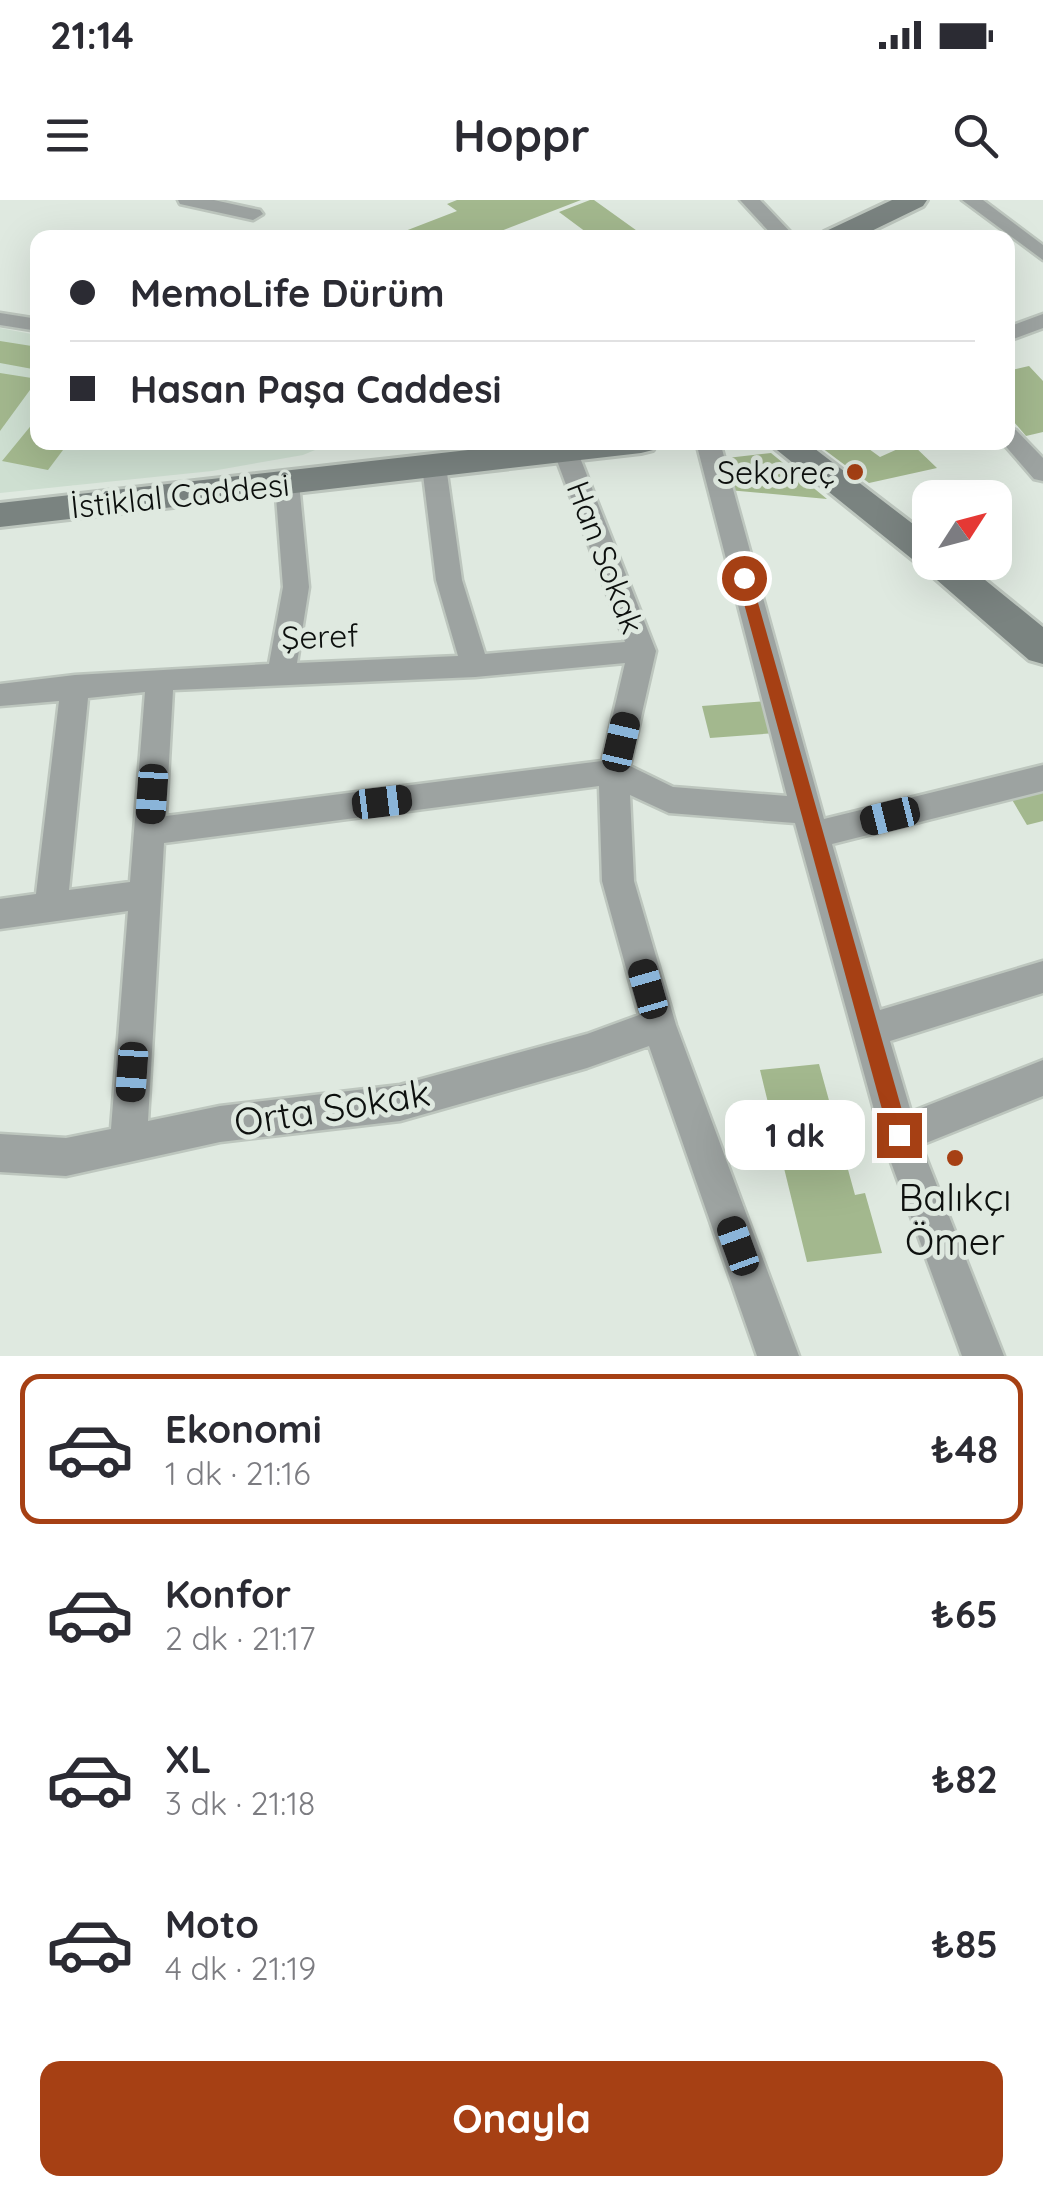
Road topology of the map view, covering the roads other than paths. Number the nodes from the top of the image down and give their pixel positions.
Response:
1 (186, 200) edge
2 (750, 200) edge
3 (914, 200) edge
4 (971, 200) edge
5 (250, 207) edge
6 (778, 230) edge
7 (851, 230) edge
8 (1013, 230) edge
9 (1015, 231) edge
10 (1040, 249) edge
11 (0, 300) edge
12 (30, 305) edge
13 (0, 319) edge
14 (1043, 320) edge
15 (30, 324) edge
16 (1015, 332) edge
17 (1015, 443) edge
18 (395, 450) edge
19 (565, 450) joint
20 (710, 450) edge
21 (794, 450) edge
22 (434, 466) junction
23 (1043, 474) edge
24 (359, 476) junction
25 (287, 483) junction
26 (0, 515) edge
27 (912, 542) edge
28 (963, 580) edge
29 (1035, 632) edge
30 (642, 651) junction
31 (475, 666) junction
32 (282, 672) junction
33 (160, 680) junction
34 (75, 686) junction
35 (0, 696) edge
36 (614, 772) junction
37 (1043, 778) edge
38 (811, 823) junction
39 (150, 832) junction
40 (145, 894) junction
41 (52, 907) junction
42 (0, 914) edge
43 (1043, 976) edge
44 (659, 1025) junction
45 (869, 1030) junction
46 (1043, 1078) edge
47 (899, 1135) junction
48 (128, 1144) junction
49 (0, 1153) edge
50 (778, 1356) edge
51 (982, 1356) edge

1 - 5 street
2 - 6 street
3 - 7 street
4 - 8 street
9 - 10 street
11 - 12 street
13 - 15 street
14 - 16 street
17 - 23 street
18 - 24 street
19 - 22 street, İstiklal Caddesi
19 - 30 street, Han Sokak
20 - 38 street
21 - 27 street
22 - 24 street, İstiklal Caddesi
22 - 31 street
24 - 25 street, İstiklal Caddesi
25 - 26 street, İstiklal Caddesi
25 - 32 street
28 - 29 street
30 - 31 street, Şeref
30 - 36 street, Han Sokak
31 - 32 street, Şeref
32 - 33 street, Şeref
33 - 34 street, Şeref
33 - 39 street
34 - 35 street, Şeref
34 - 41 street
36 - 38 street
36 - 39 street
36 - 44 street, Han Sokak
37 - 38 street
38 - 45 street
39 - 40 street
40 - 41 street
40 - 48 street
41 - 42 street
43 - 45 street
44 - 48 street, Orta Sokak
44 - 50 street, Han Sokak
45 - 47 street
46 - 47 street
47 - 51 street
48 - 49 street, Orta Sokak

